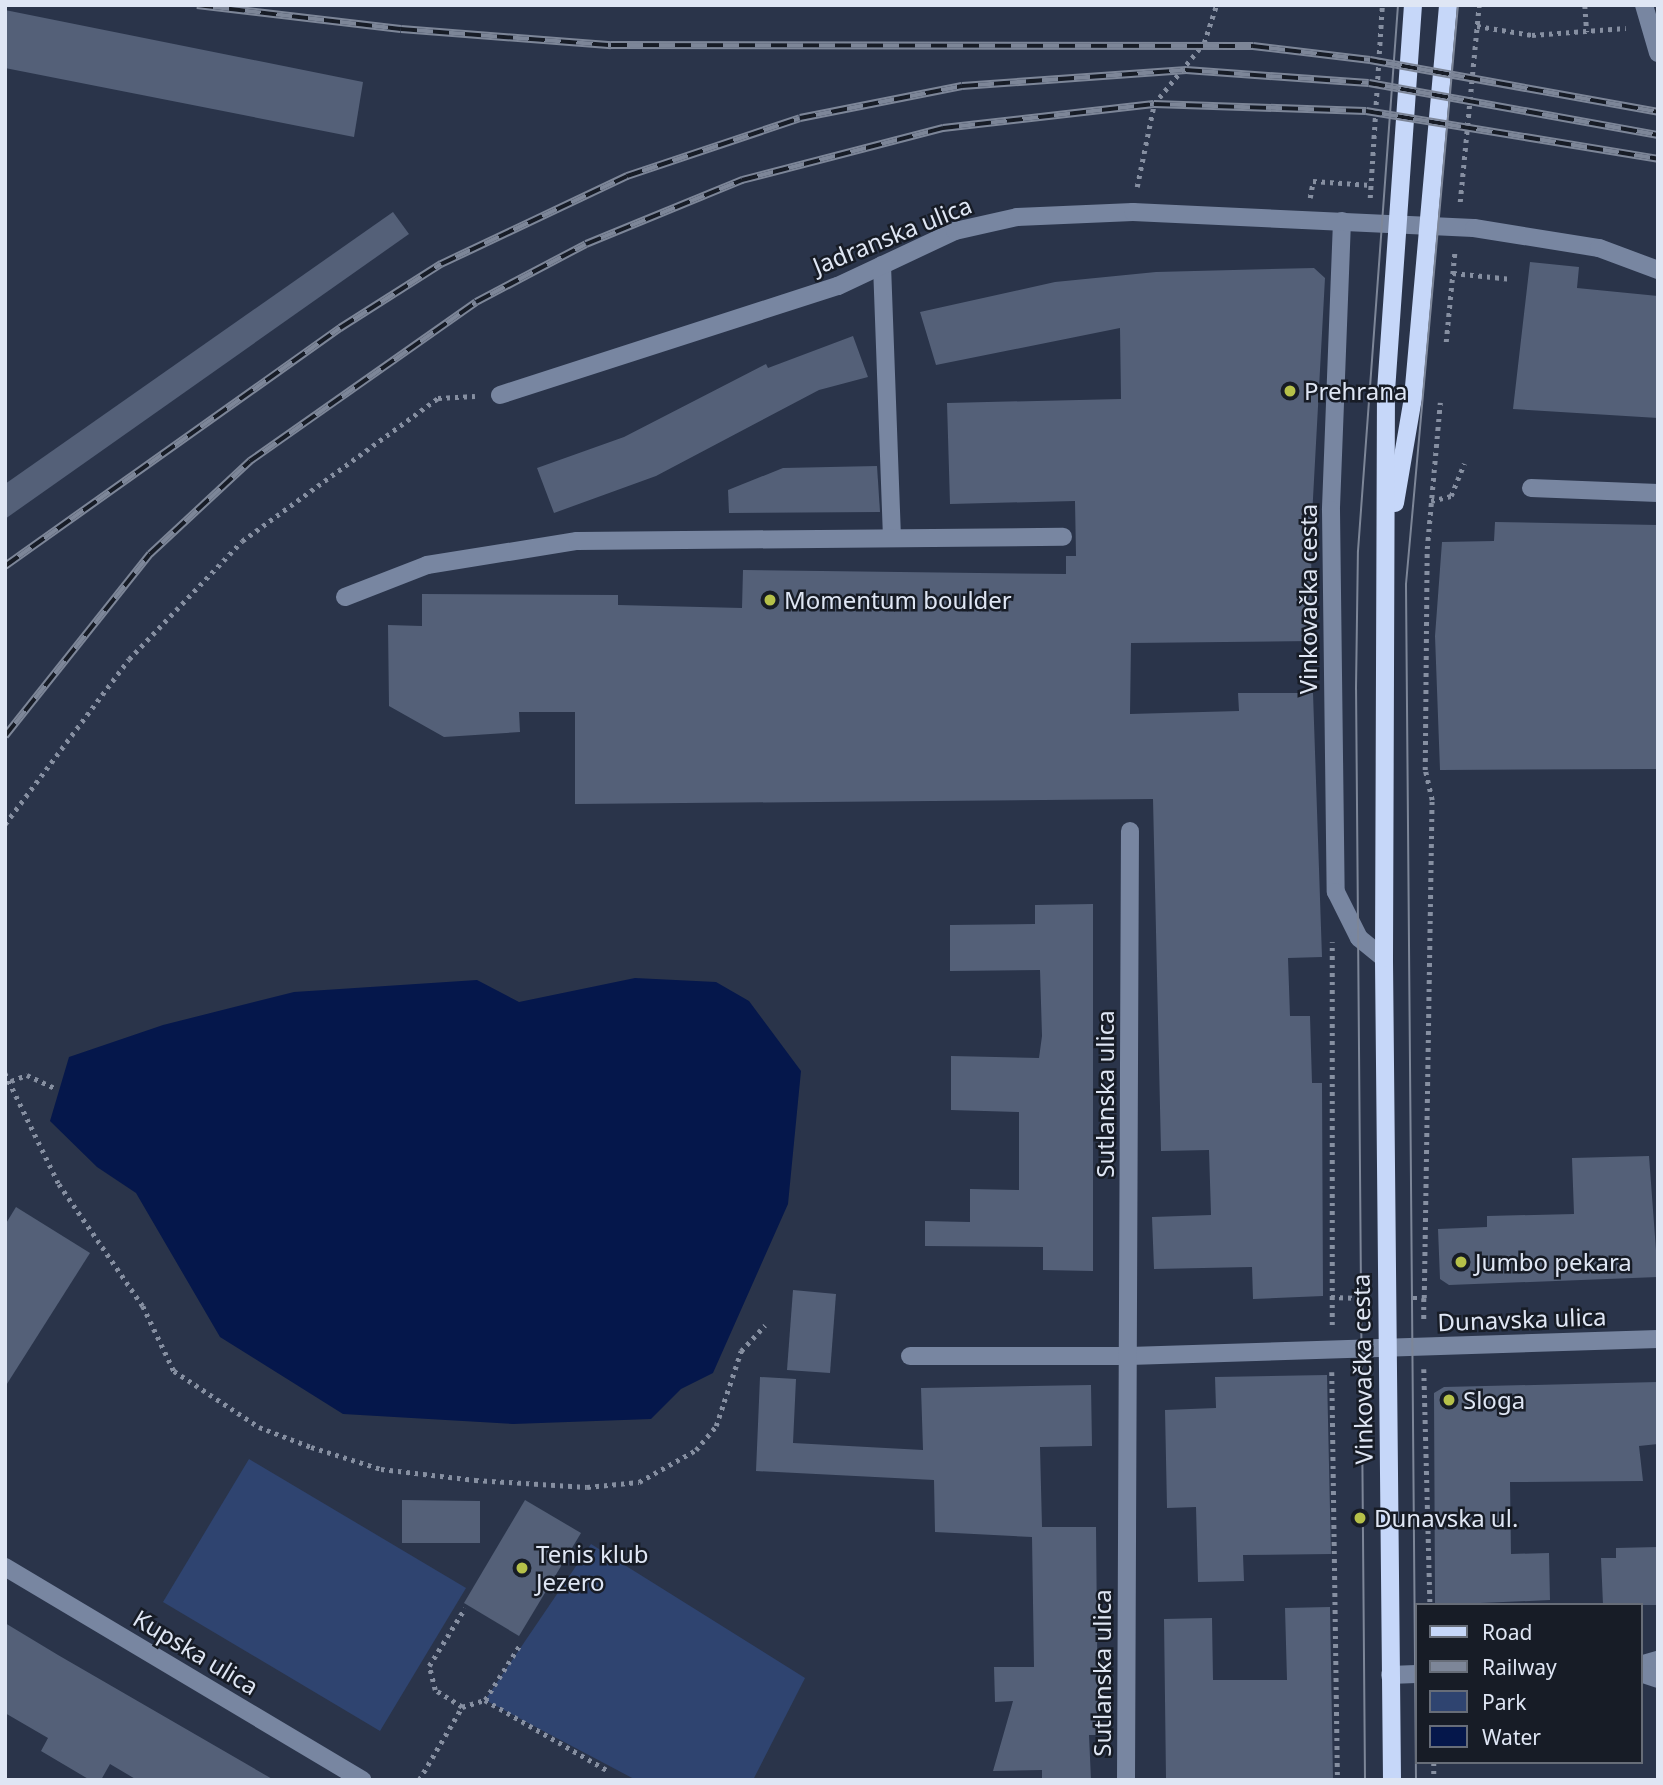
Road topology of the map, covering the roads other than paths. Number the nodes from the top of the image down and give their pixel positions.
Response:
1 (1413, 5) edge
2 (1448, 5) edge
3 (1644, 5) edge
4 (1658, 53) edge
5 (1342, 221) junction
6 (882, 265) junction
7 (1658, 270) edge
8 (500, 395) road end
9 (1531, 488) dead end
10 (1658, 493) edge
11 (1063, 537) dead end
12 (892, 538) junction
13 (1389, 538) junction
14 (345, 597) dead end
15 (1130, 831) dead end
16 (1384, 958) junction
17 (1658, 1339) edge
18 (1387, 1347) junction
19 (910, 1356) dead end
20 (1129, 1356) junction
21 (5, 1567) edge
22 (1414, 1674) edge
23 (1390, 1675) junction
24 (362, 1780) edge
25 (1126, 1780) edge
26 (1392, 1780) edge

1 - 13 main road, Vinkovačka cesta
2 - 13 main road, Vinkovačka cesta
3 - 4 street
5 - 6 street, Jadranska ulica
5 - 7 street, Jadranska ulica
5 - 16 street, Vinkovačka cesta
6 - 8 street, Jadranska ulica
6 - 12 street
9 - 10 street
11 - 12 street
12 - 14 street
13 - 16 main road, Vinkovačka cesta
15 - 20 street, Sutlanska ulica
16 - 18 main road, Vinkovačka cesta
17 - 18 street, Dunavska ulica
18 - 20 street
18 - 23 main road, Vinkovačka cesta
19 - 20 street
20 - 25 street, Sutlanska ulica
21 - 24 street, Kupska ulica
22 - 23 street
23 - 26 main road, Vinkovačka cesta

